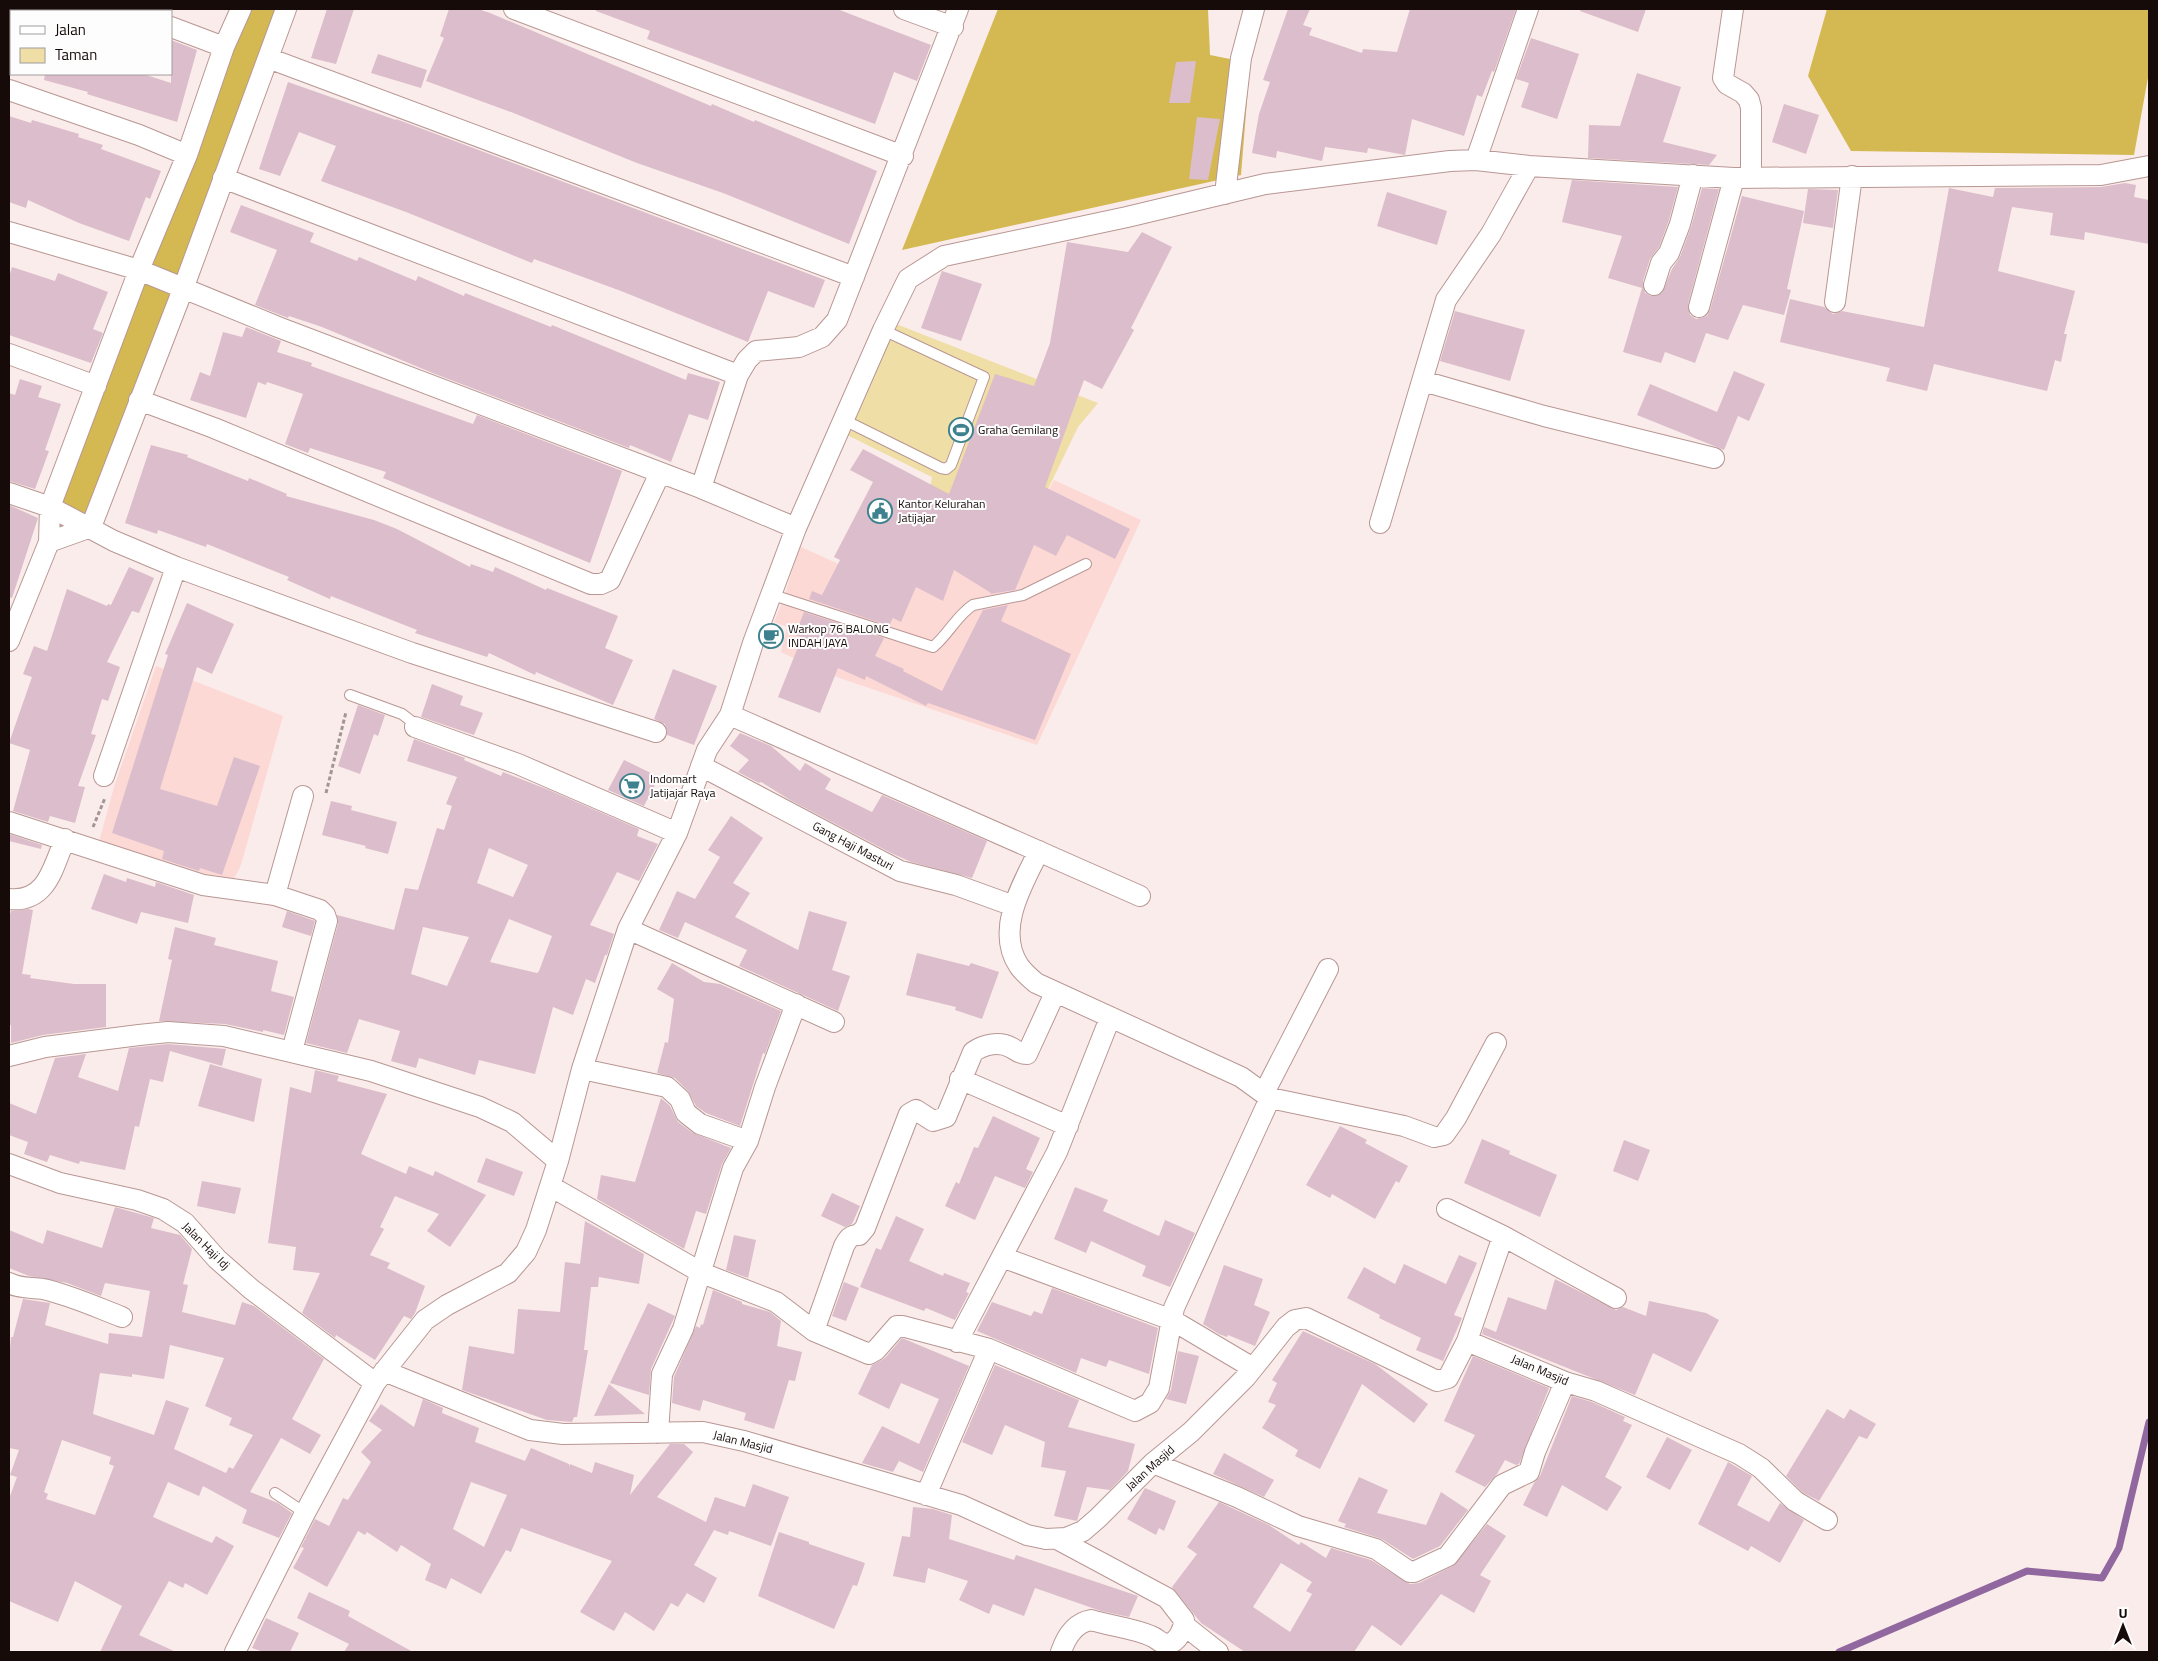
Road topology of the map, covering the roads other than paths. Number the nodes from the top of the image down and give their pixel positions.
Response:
1 (240, 9) edge
2 (286, 9) edge
3 (514, 9) edge
4 (904, 9) edge
5 (1254, 9) edge
6 (1528, 9) edge
7 (1733, 9) edge
8 (956, 18) edge
9 (172, 27) edge
10 (224, 47) junction
11 (268, 58) junction
12 (9, 90) edge
13 (187, 154) junction
14 (902, 156) junction
15 (1476, 160) junction
16 (1529, 166) junction
17 (2149, 166) edge
18 (1693, 176) junction
19 (1852, 176) junction
20 (223, 178) junction
21 (1742, 178) junction
22 (1225, 194) junction
23 (9, 232) edge
24 (139, 270) junction
25 (854, 277) junction
26 (1654, 285) dead end
27 (183, 289) junction
28 (1834, 302) dead end
29 (1699, 307) dead end
30 (883, 330) junction
31 (9, 354) edge
32 (738, 375) junction
33 (1423, 380) junction
34 (96, 386) junction
35 (139, 400) junction
36 (844, 420) junction
37 (1714, 458) dead end
38 (660, 473) junction
39 (701, 488) junction
40 (9, 493) edge
41 (50, 507) junction
42 (1380, 523) dead end
43 (91, 527) junction
44 (796, 528) junction
45 (49, 542) junction
46 (1086, 564) dead end
47 (176, 567) junction
48 (772, 595) junction
49 (9, 640) edge
50 (350, 695) road end
51 (730, 715) junction
52 (418, 728) joint
53 (656, 732) dead end
54 (701, 766) junction
55 (104, 776) road end
56 (303, 796) road end
57 (9, 822) edge
58 (677, 832) junction
59 (65, 839) junction
60 (1038, 852) junction
61 (275, 895) junction
62 (1140, 896) dead end
63 (9, 899) edge
64 (1014, 906) junction
65 (628, 929) junction
66 (1328, 969) dead end
67 (1055, 992) junction
68 (796, 1004) junction
69 (1110, 1018) junction
70 (834, 1022) dead end
71 (1496, 1043) dead end
72 (292, 1051) junction
73 (9, 1056) edge
74 (582, 1069) junction
75 (960, 1079) junction
76 (1267, 1095) junction
77 (1068, 1126) junction
78 (748, 1142) junction
79 (558, 1161) junction
80 (9, 1164) edge
81 (550, 1186) junction
82 (1447, 1209) dead end
83 (1503, 1236) junction
84 (1002, 1257) junction
85 (702, 1273) junction
86 (9, 1283) edge
87 (1616, 1298) dead end
88 (122, 1316) dead end
89 (1172, 1320) junction
90 (814, 1331) junction
91 (1467, 1341) junction
92 (957, 1342) junction
93 (989, 1349) junction
94 (1253, 1368) junction
95 (379, 1377) junction
96 (1565, 1382) junction
97 (658, 1434) junction
98 (1153, 1463) junction
99 (275, 1493) dead end
100 (926, 1495) junction
101 (304, 1513) junction
102 (1827, 1520) dead end
103 (1058, 1539) junction
104 (1184, 1625) junction
105 (234, 1652) edge
106 (1061, 1652) edge
107 (1218, 1652) edge

1 - 10 street
2 - 11 street
3 - 14 street
4 - 8 street
5 - 22 street
6 - 15 street
7 - 21 street
8 - 14 street
9 - 10 street
10 - 13 street
11 - 20 street
11 - 25 street
12 - 13 street
13 - 24 street
14 - 25 street
15 - 16 street
15 - 22 street
16 - 18 street
16 - 33 street
17 - 19 street
18 - 21 street
18 - 26 street
19 - 21 street
19 - 28 street
20 - 27 street
20 - 32 street
21 - 29 street
22 - 30 street
23 - 24 street
24 - 27 street
24 - 34 street
25 - 32 street
27 - 35 street
27 - 38 street
30 - 36 street
30 - 36 lane
31 - 34 street
32 - 39 street
33 - 37 street
33 - 42 street
34 - 41 street
35 - 38 street
35 - 43 street
36 - 44 street
38 - 39 street
39 - 44 street
40 - 41 street
41 - 43 street
41 - 45 street
43 - 45 street
43 - 47 street
44 - 48 street
45 - 49 street
46 - 48 lane
47 - 53 street
47 - 55 street
48 - 51 street
50 - 52 lane
51 - 54 street
51 - 60 street
52 - 58 street
54 - 58 street
54 - 64 street, Gang Haji Masturi
56 - 61 street
57 - 59 street
58 - 65 street
59 - 61 street
59 - 63 street
60 - 62 street
60 - 64 street
61 - 72 street
64 - 67 street
65 - 68 street
65 - 74 street
66 - 76 street
67 - 69 street
67 - 75 street
68 - 70 street
68 - 78 street
69 - 76 street
69 - 77 street
71 - 76 street
72 - 73 street
72 - 79 street
74 - 78 street
74 - 79 street
75 - 77 street
75 - 90 street
76 - 89 street
77 - 84 street
78 - 85 street
79 - 81 street
80 - 95 street, Jalan Haji Idj
81 - 85 street
81 - 95 street
82 - 83 street
83 - 87 street
83 - 91 street
84 - 89 street
84 - 92 street
85 - 90 street
85 - 97 street
86 - 88 street
89 - 93 street
89 - 94 street
90 - 92 street
91 - 94 street, Jalan Masjid
91 - 96 street, Jalan Masjid
92 - 93 street
93 - 100 street
94 - 98 street, Jalan Masjid
95 - 97 street, Jalan Masjid
95 - 101 street
96 - 98 street
96 - 102 street, Jalan Masjid
97 - 100 street, Jalan Masjid
98 - 103 street, Jalan Masjid
99 - 101 lane
100 - 103 street, Jalan Masjid
101 - 105 street
103 - 104 street
104 - 106 street
104 - 107 street

